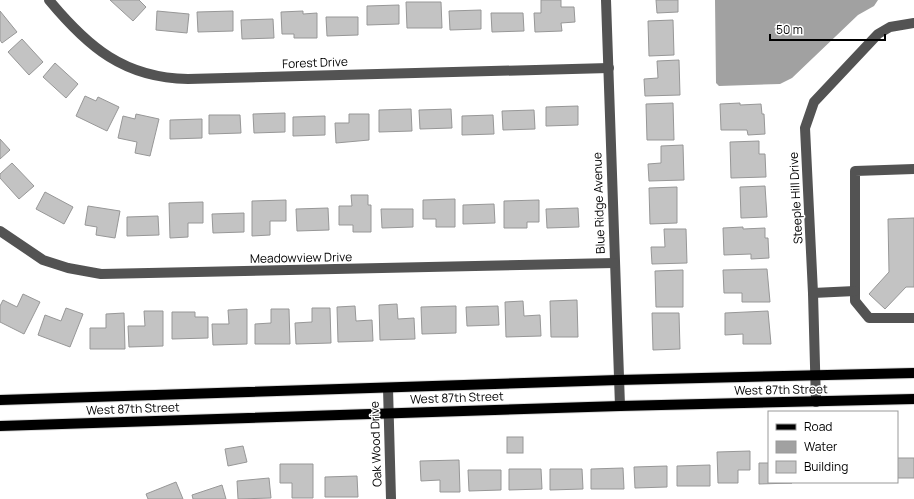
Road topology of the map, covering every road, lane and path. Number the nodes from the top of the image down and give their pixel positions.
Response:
1 (49, 0) edge
2 (606, 0) edge
3 (914, 23) edge
4 (609, 68) junction
5 (914, 169) edge
6 (0, 231) edge
7 (614, 263) junction
8 (855, 291) junction
9 (813, 293) junction
10 (914, 318) edge
11 (914, 373) edge
12 (815, 376) junction
13 (618, 380) junction
14 (388, 388) junction
15 (914, 399) edge
16 (0, 400) edge
17 (816, 402) junction
18 (620, 406) junction
19 (389, 414) junction
20 (0, 426) edge
21 (391, 499) edge

1 - 4 street, Forest Drive
2 - 4 street, Blue Ridge Avenue
3 - 9 street, Steeple Hill Drive
4 - 7 street, Blue Ridge Avenue
5 - 8 street
6 - 7 street, Meadowview Drive
7 - 13 street, Blue Ridge Avenue
8 - 9 street
8 - 10 street
9 - 12 street, Steeple Hill Drive
11 - 12 main road, West 87th Street
12 - 13 main road, West 87th Street
12 - 17 street, Steeple Hill Drive
13 - 14 main road, West 87th Street
13 - 18 street, Blue Ridge Avenue
14 - 16 main road, West 87th Street
14 - 19 street, Oak Wood Drive
15 - 17 main road, West 87th Street
17 - 18 main road, West 87th Street
18 - 19 main road, West 87th Street
19 - 20 main road, West 87th Street
19 - 21 street, Oak Wood Drive

